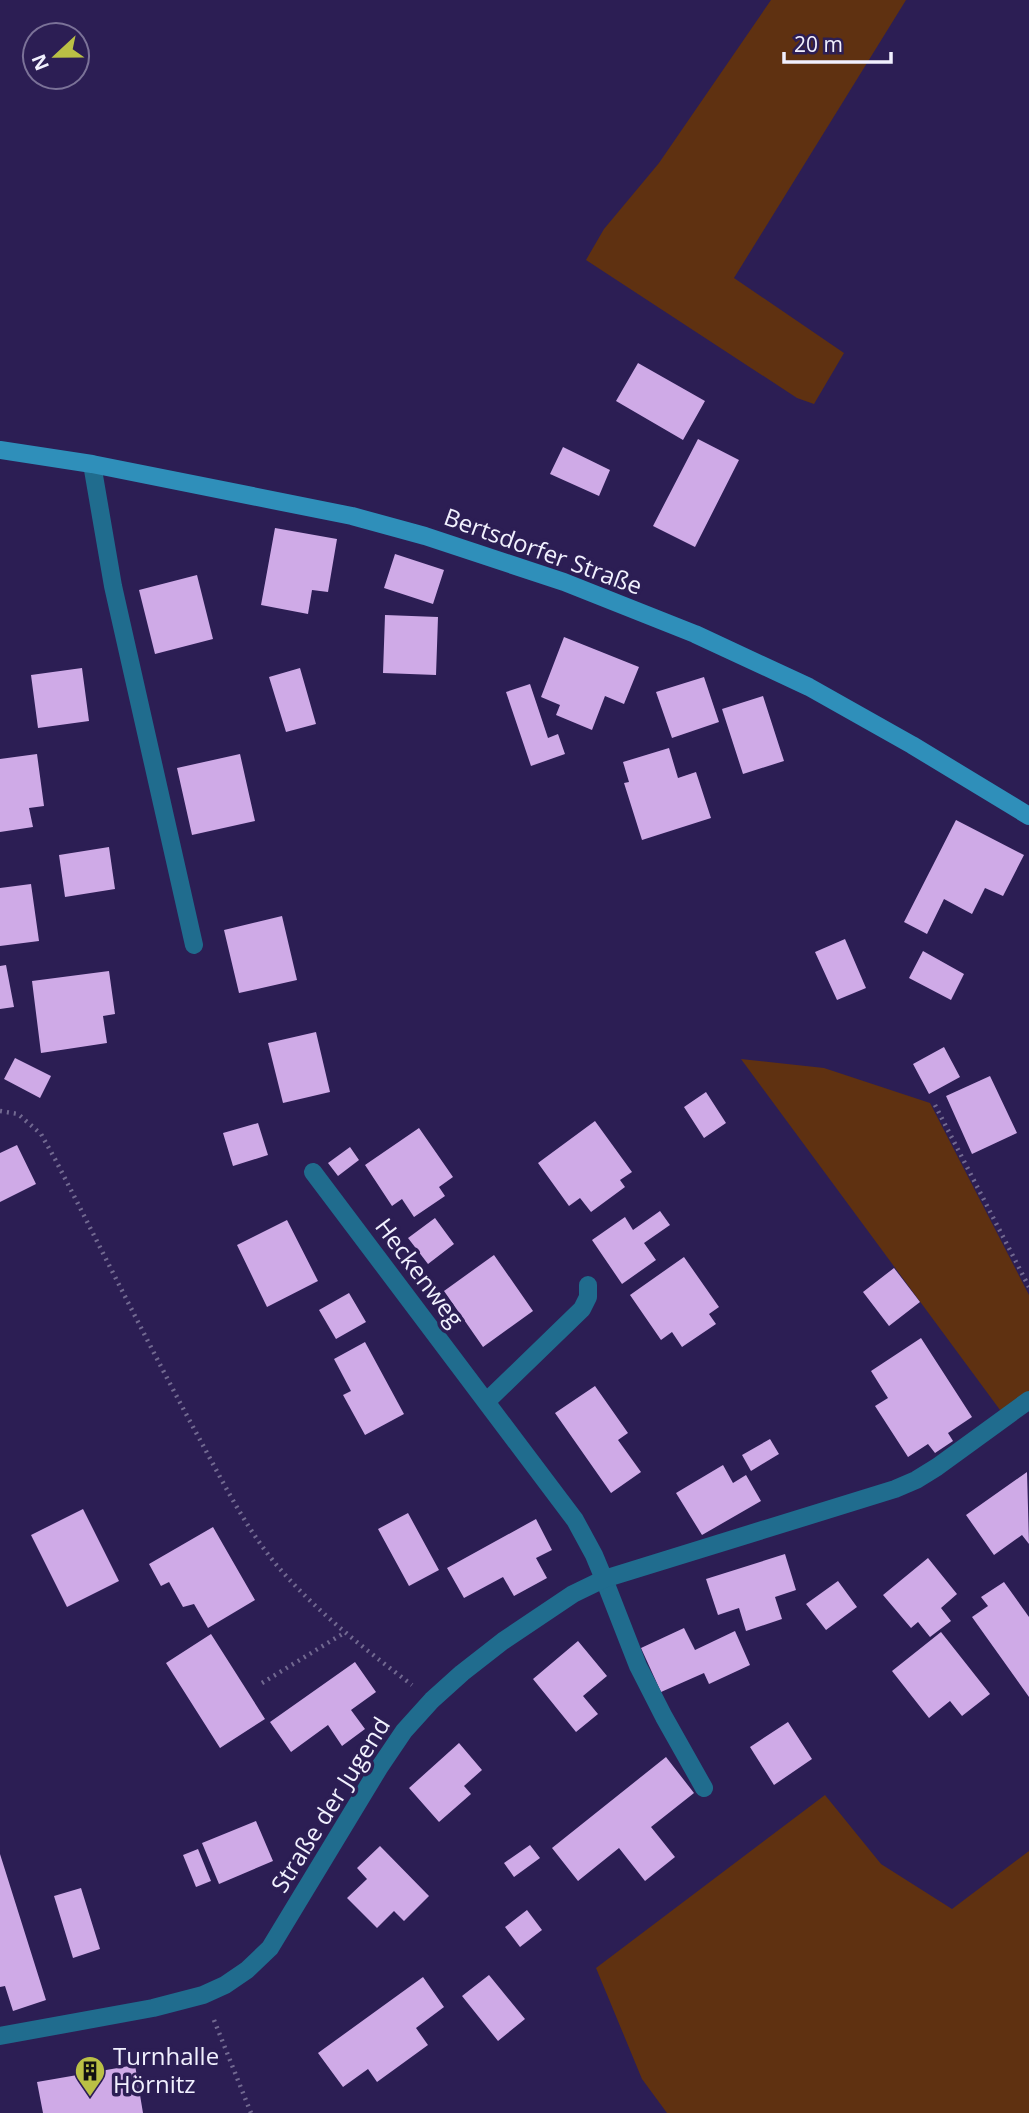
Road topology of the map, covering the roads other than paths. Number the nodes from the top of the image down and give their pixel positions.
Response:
1 (0, 450) edge
2 (92, 464) junction
3 (1029, 816) edge
4 (194, 945) dead end
5 (313, 1172) dead end
6 (588, 1285) dead end
7 (1029, 1400) edge
8 (486, 1402) junction
9 (604, 1580) junction
10 (704, 1788) dead end
11 (0, 2036) edge

1 - 2 main road, Bertsdorfer Straße
2 - 3 main road, Bertsdorfer Straße
2 - 4 street
5 - 8 street, Heckenweg
6 - 8 street
7 - 9 street, Straße der Jugend
8 - 9 street, Heckenweg
9 - 10 street, Heckenweg
9 - 11 street, Straße der Jugend

